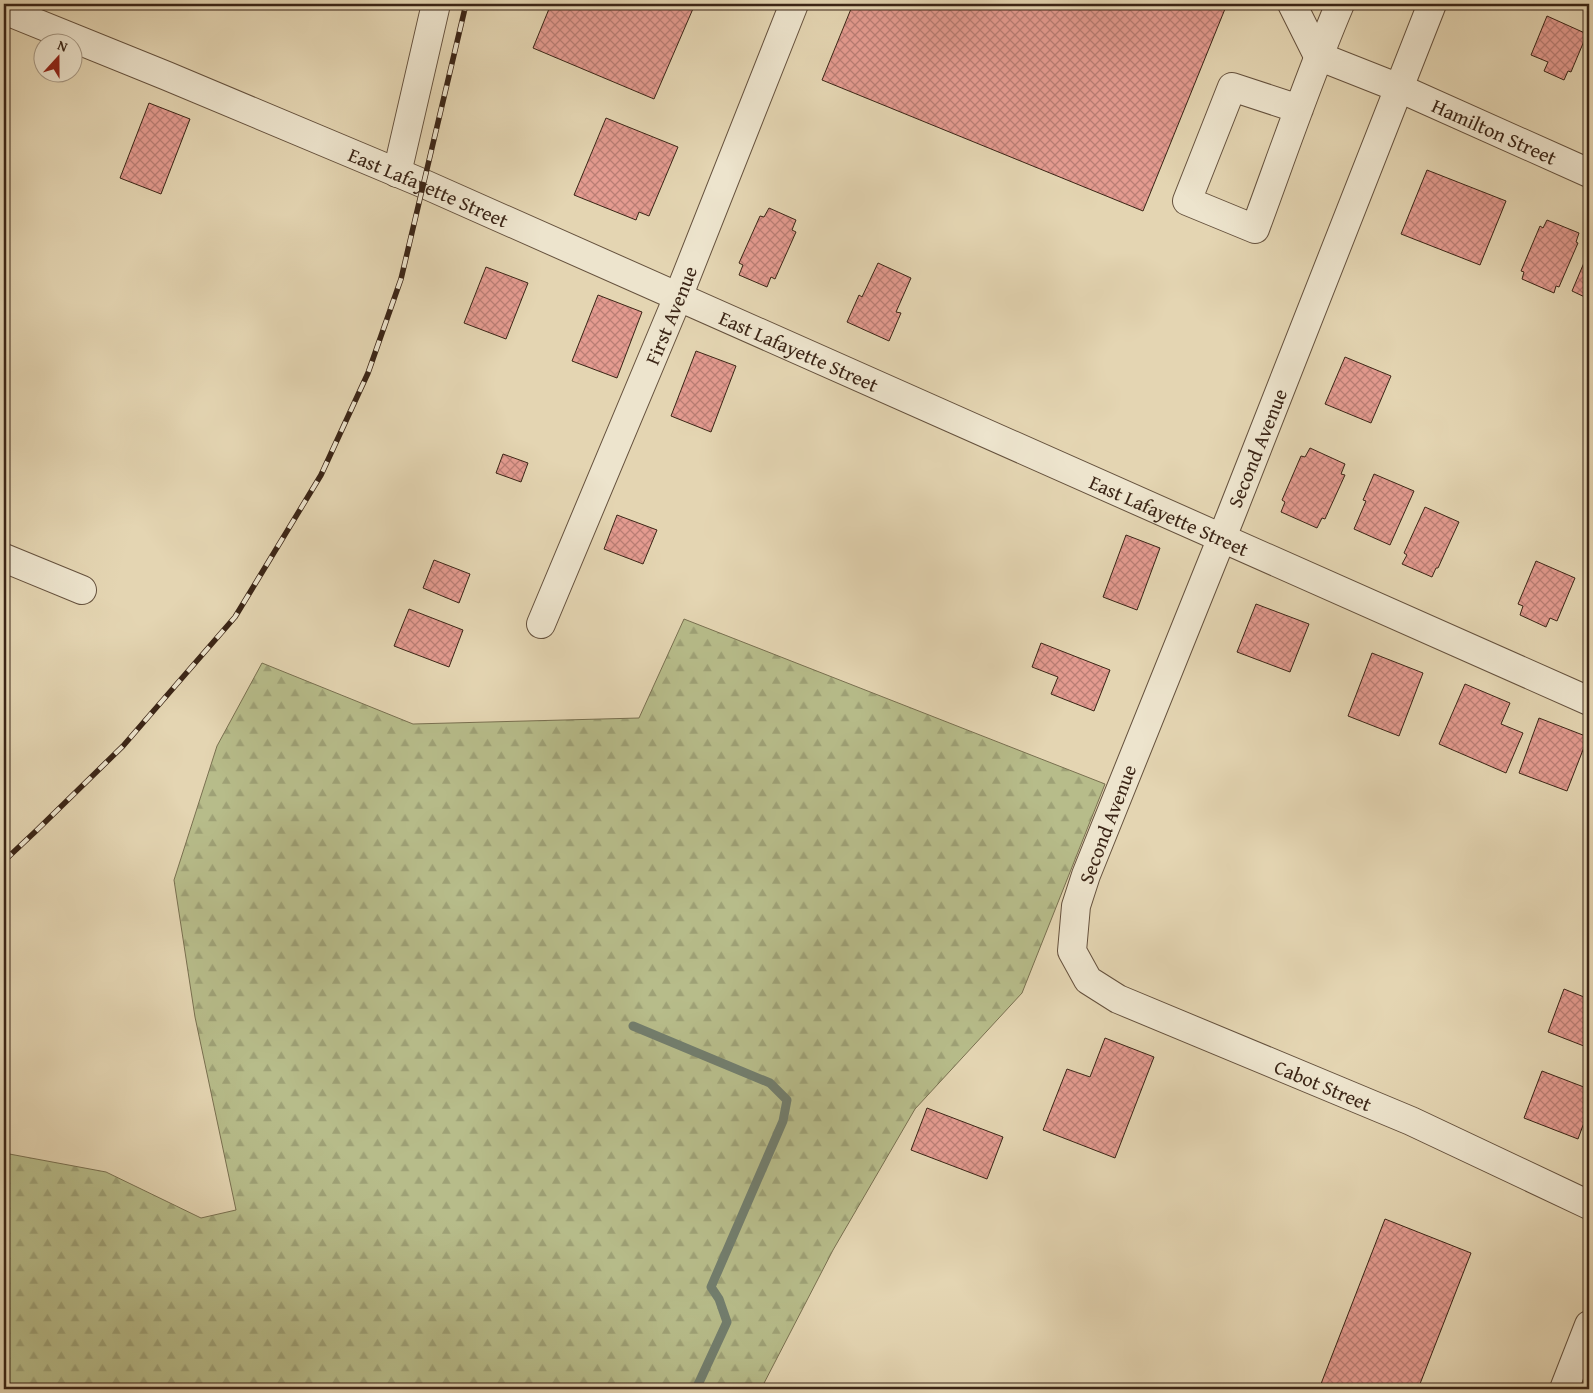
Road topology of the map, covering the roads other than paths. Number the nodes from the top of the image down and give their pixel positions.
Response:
1 (436, 4) edge
2 (794, 4) edge
3 (1292, 4) edge
4 (1340, 4) edge
5 (1432, 4) edge
6 (4, 10) edge
7 (1318, 56) junction
8 (1399, 88) junction
9 (1299, 109) junction
10 (398, 172) junction
11 (1589, 173) edge
12 (678, 297) junction
13 (1222, 538) junction
14 (4, 558) edge
15 (82, 590) dead end
16 (541, 624) dead end
17 (1589, 701) edge
18 (1072, 951) joint
19 (1589, 1205) edge
20 (1589, 1325) edge
21 (1564, 1389) edge

1 - 10 street
2 - 12 street, First Avenue
3 - 7 street
4 - 7 street
5 - 8 street, Second Avenue
6 - 10 street, East Lafayette Street
7 - 8 street, Hamilton Street
7 - 9 street
8 - 11 street, Hamilton Street
8 - 13 street, Second Avenue
9 - 9 street
10 - 12 street, East Lafayette Street
12 - 13 street, East Lafayette Street
12 - 16 street, First Avenue
13 - 17 street, East Lafayette Street
13 - 18 street, Second Avenue
14 - 15 street
18 - 19 street, Cabot Street
20 - 21 street

